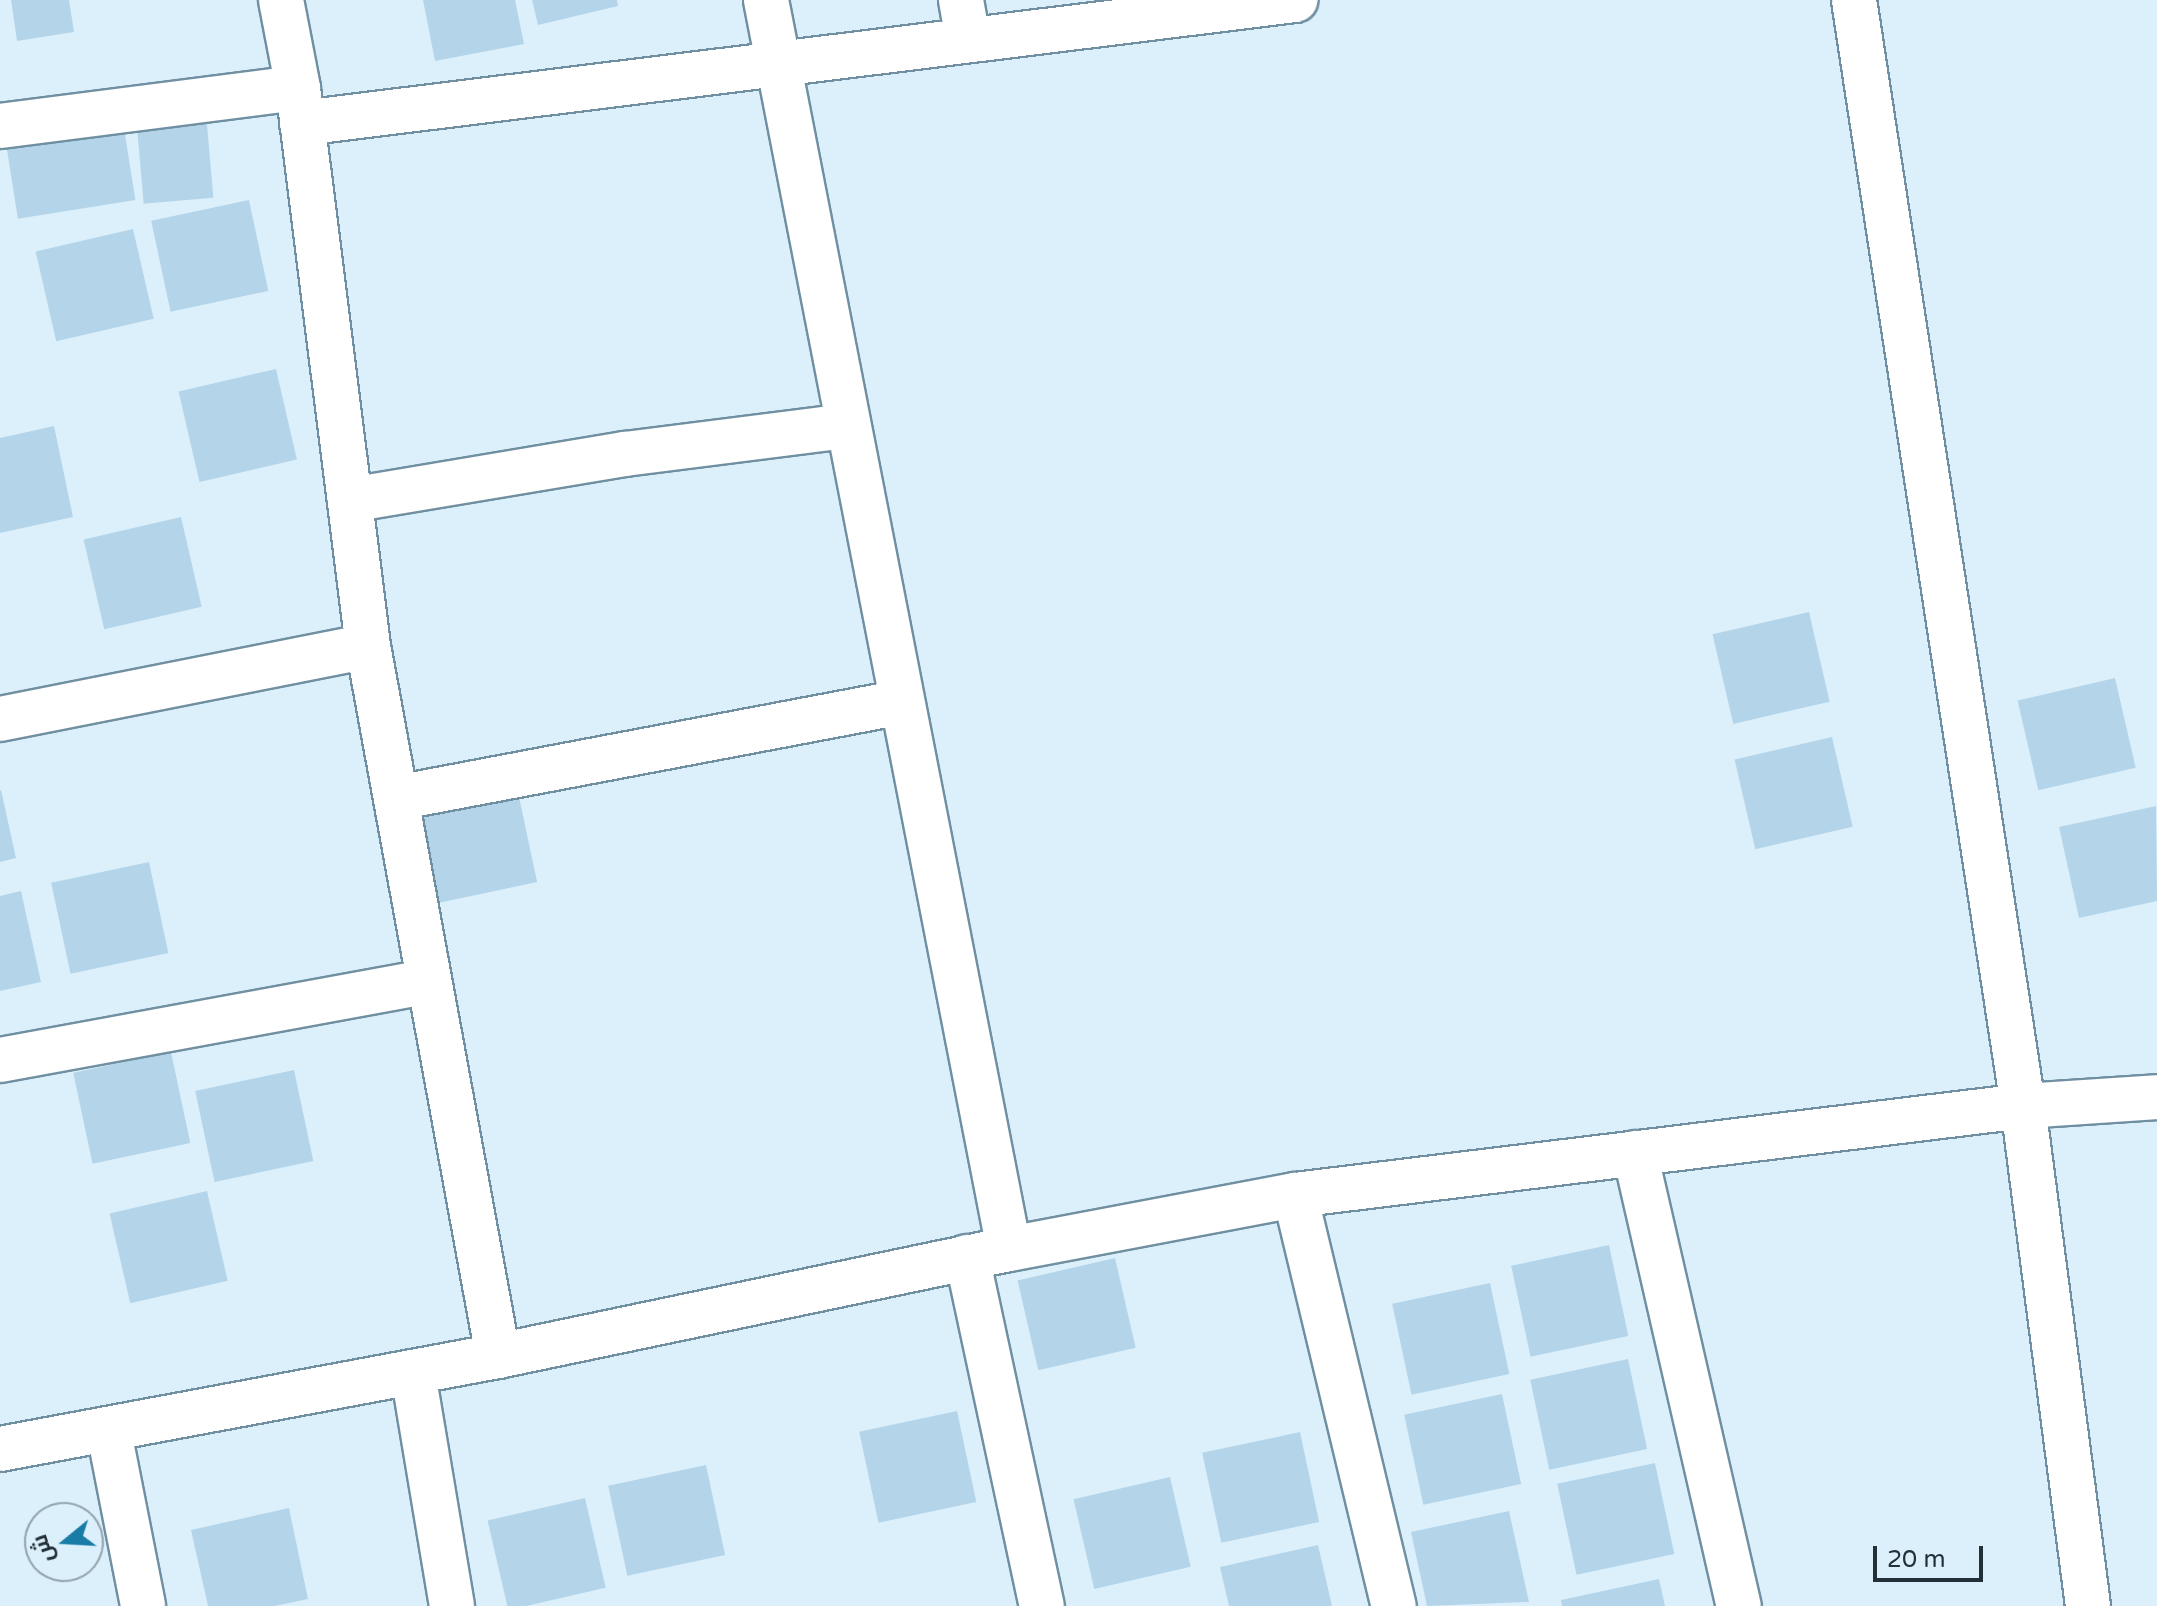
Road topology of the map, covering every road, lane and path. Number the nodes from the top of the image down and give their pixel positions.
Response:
1 (281, 0) edge
2 (766, 0) edge
3 (1295, 0) edge
4 (1854, 0) edge
5 (965, 19) edge
6 (777, 66) junction
7 (300, 106) junction
8 (0, 126) edge
9 (848, 426) junction
10 (350, 500) junction
11 (368, 646) junction
12 (902, 702) junction
13 (0, 719) edge
14 (396, 798) junction
15 (429, 981) junction
16 (0, 1060) edge
17 (2157, 1097) edge
18 (2023, 1106) junction
19 (1635, 1153) junction
20 (1295, 1195) junction
21 (1009, 1249) junction
22 (967, 1257) junction
23 (498, 1356) junction
24 (413, 1373) junction
25 (109, 1432) junction
26 (0, 1449) edge
27 (143, 1606) edge
28 (452, 1606) edge
29 (1042, 1606) edge
30 (1394, 1606) edge
31 (1739, 1606) edge
32 (2088, 1606) edge

1 - 7 street
2 - 6 street
3 - 5 street
4 - 18 street
5 - 6 street
6 - 7 street
6 - 9 street
7 - 8 street
7 - 10 street
9 - 10 street
9 - 12 street
10 - 11 street
11 - 13 street
11 - 14 street
12 - 14 street
12 - 21 street
14 - 15 street
15 - 16 street
15 - 23 street
17 - 18 street
18 - 19 street
18 - 32 street
19 - 20 street
19 - 31 street
20 - 21 street
20 - 30 street
21 - 22 street
22 - 23 street
22 - 29 street
23 - 24 street
24 - 25 street
24 - 28 street
25 - 26 street
25 - 27 street

